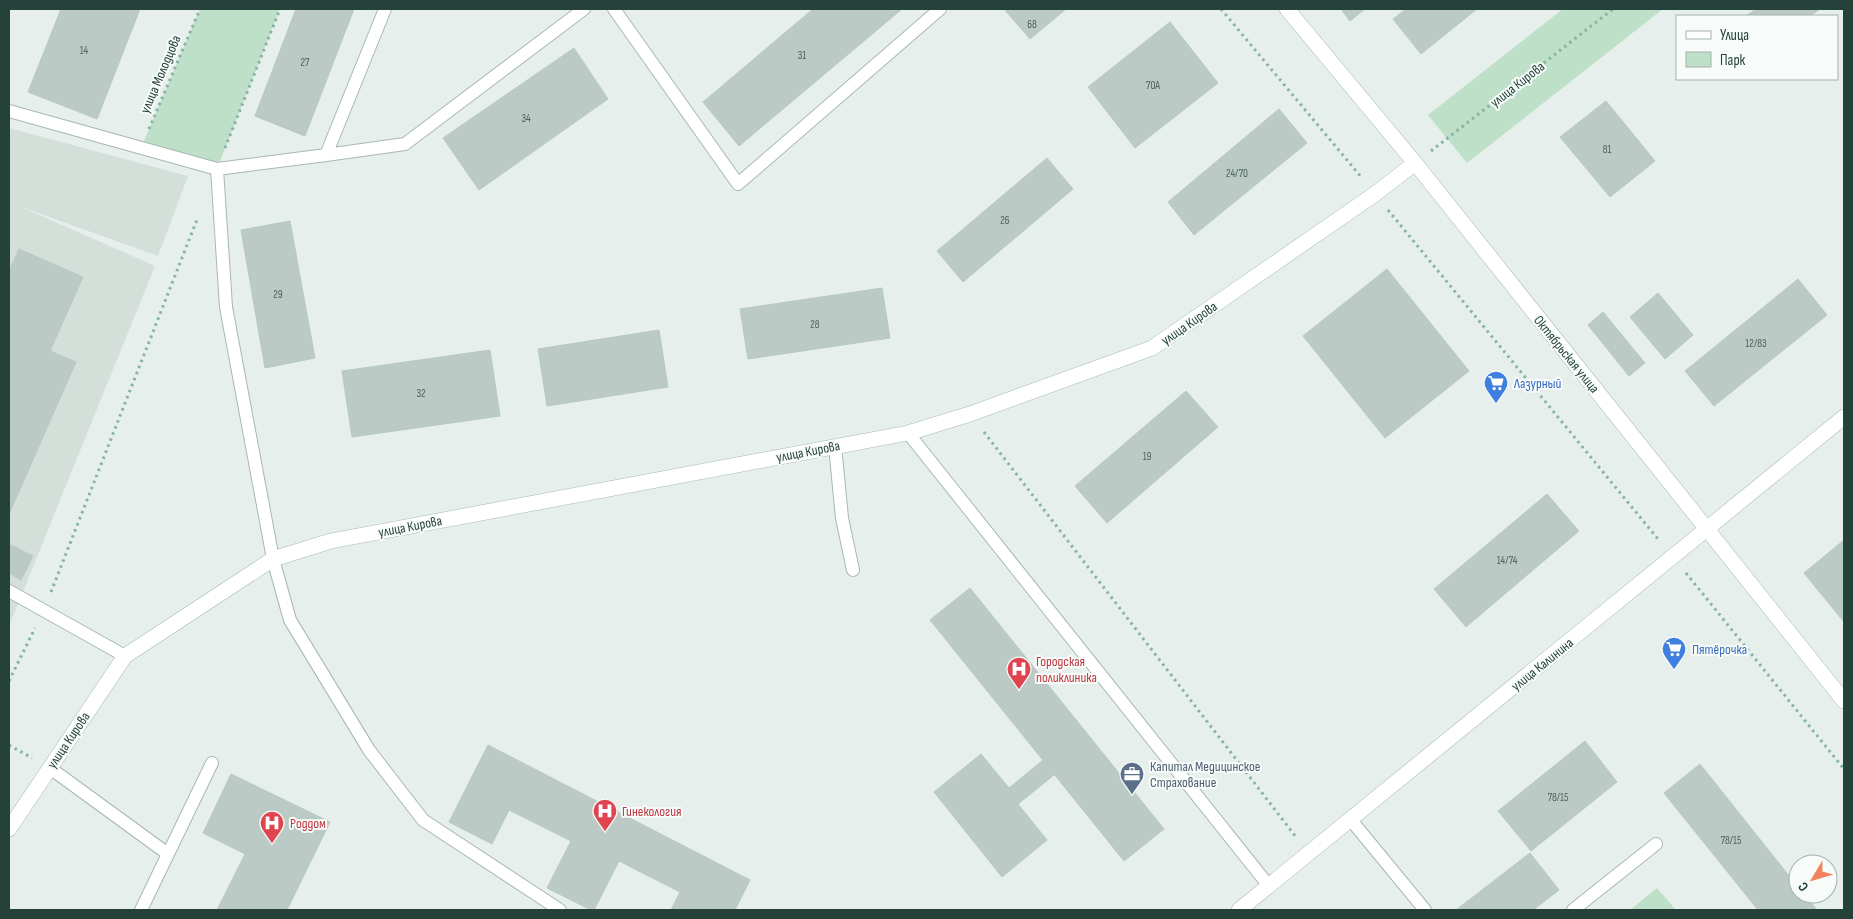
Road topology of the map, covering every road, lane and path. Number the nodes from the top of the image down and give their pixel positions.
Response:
1 (200, 9) edge
2 (280, 9) edge
3 (385, 9) edge
4 (584, 9) edge
5 (614, 9) edge
6 (940, 9) edge
7 (1221, 9) edge
8 (1287, 9) edge
9 (1612, 9) edge
10 (9, 111) edge
11 (141, 148) junction
12 (326, 155) junction
13 (1415, 164) junction
14 (217, 169) junction
15 (1375, 194) junction
16 (199, 215) dead end
17 (970, 414) junction
18 (1844, 416) edge
19 (908, 433) junction
20 (835, 446) junction
21 (1707, 530) junction
22 (1673, 557) junction
23 (273, 559) junction
24 (853, 570) dead end
25 (9, 591) edge
26 (44, 610) junction
27 (125, 656) junction
28 (9, 681) edge
29 (1844, 701) edge
30 (212, 764) dead end
31 (50, 768) junction
32 (1844, 769) edge
33 (1351, 820) junction
34 (9, 829) edge
35 (1656, 844) dead end
36 (168, 854) junction
37 (1309, 854) junction
38 (1269, 886) junction
39 (142, 910) edge
40 (560, 910) edge
41 (1239, 910) edge
42 (1425, 910) edge
43 (1573, 910) edge

1 - 11 path, улица Молодцова
2 - 14 path
3 - 12 lane
4 - 12 lane
5 - 6 lane
7 - 15 path
8 - 13 main road, Октябрьская улица
9 - 13 path, улица Кирова
10 - 11 lane
11 - 14 lane
12 - 14 lane
13 - 15 main road, улица Кирова
13 - 21 main road, Октябрьская улица
14 - 23 lane
15 - 17 main road, улица Кирова
15 - 22 path
16 - 26 path
17 - 19 main road, улица Кирова
17 - 37 path
18 - 21 main road, улица Калинина
19 - 20 main road, улица Кирова
19 - 38 lane
20 - 23 main road, улица Кирова
20 - 24 lane
21 - 22 main road, улица Калинина
21 - 29 main road, Октябрьская улица
22 - 32 path
22 - 33 main road, улица Калинина
23 - 27 main road, улица Кирова
23 - 40 lane
25 - 26 lane
26 - 27 lane
26 - 28 path
27 - 31 main road, улица Кирова
30 - 36 lane
31 - 34 main road, улица Кирова
31 - 36 lane
33 - 37 main road, улица Калинина
33 - 42 lane
35 - 43 lane
36 - 39 lane
37 - 38 main road, улица Калинина
38 - 41 main road, улица Калинина

